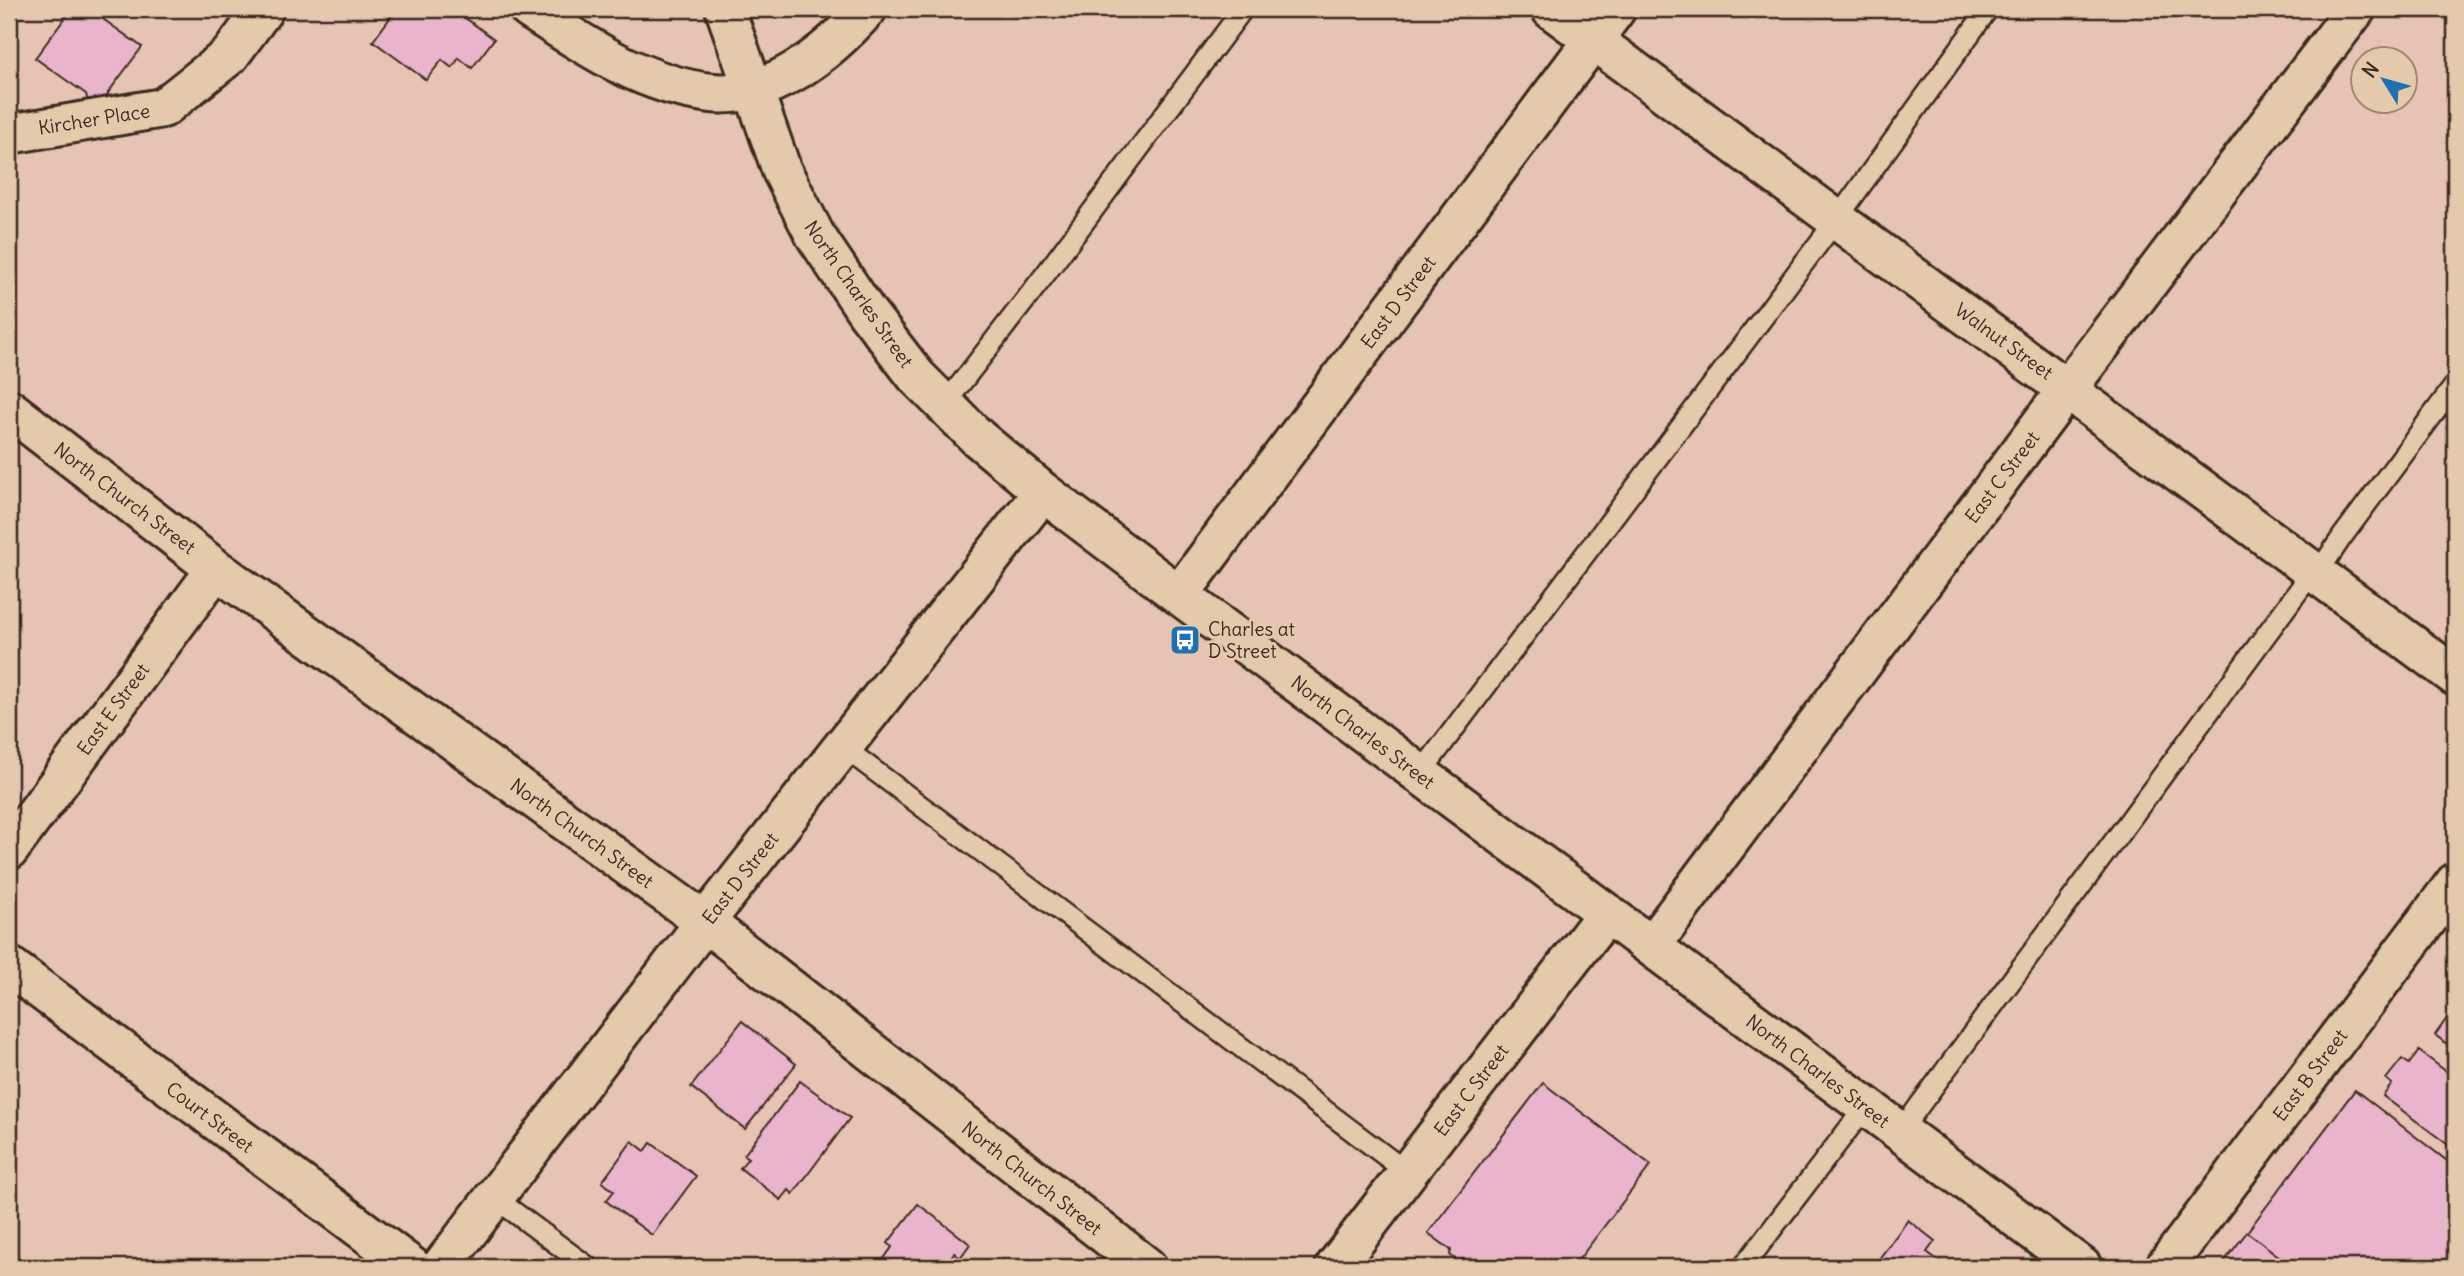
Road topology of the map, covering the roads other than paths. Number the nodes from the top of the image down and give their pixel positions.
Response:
1 (264, 9) edge
2 (529, 9) edge
3 (725, 9) edge
4 (866, 9) edge
5 (1242, 9) edge
6 (1551, 9) edge
7 (1616, 9) edge
8 (1988, 9) edge
9 (2357, 9) edge
10 (1593, 40) junction
11 (752, 90) junction
12 (9, 134) edge
13 (1837, 219) junction
14 (2455, 384) edge
15 (2068, 388) junction
16 (945, 404) junction
17 (9, 409) edge
18 (1043, 492) junction
19 (216, 569) junction
20 (2315, 572) junction
21 (1179, 596) junction
22 (2455, 676) edge
23 (843, 747) junction
24 (1420, 774) junction
25 (9, 850) edge
26 (2455, 883) edge
27 (1607, 913) junction
28 (705, 922) junction
29 (1651, 946) junction
30 (9, 966) edge
31 (1866, 1106) junction
32 (1900, 1132) junction
33 (1408, 1173) junction
34 (495, 1198) junction
35 (412, 1267) edge
36 (441, 1267) edge
37 (588, 1267) edge
38 (1147, 1267) edge
39 (1335, 1267) edge
40 (1743, 1267) edge
41 (2082, 1267) edge
42 (2165, 1267) edge

1 - 12 street, Kircher Place
2 - 11 street
3 - 11 street, North Charles Street
4 - 11 street
5 - 16 lane
6 - 10 street, Walnut Street
7 - 10 street, East D Street
8 - 13 lane
9 - 15 street, East C Street
10 - 13 street, Walnut Street
10 - 21 street, East D Street
11 - 16 street, North Charles Street
13 - 15 street, Walnut Street
13 - 24 lane
14 - 20 lane
15 - 20 street, Walnut Street
15 - 29 street, East C Street
16 - 18 street, North Charles Street
17 - 19 street, North Church Street
18 - 21 street, North Charles Street
18 - 23 street, East D Street
19 - 25 street, East E Street
19 - 28 street, North Church Street
20 - 22 street, Walnut Street
20 - 32 lane
21 - 24 street, North Charles Street
23 - 28 street, East D Street
23 - 33 lane
24 - 27 street, North Charles Street
26 - 42 street, East B Street
27 - 29 street, North Charles Street
27 - 33 street, East C Street
28 - 34 street, East D Street
28 - 38 street, North Church Street
29 - 31 street, North Charles Street
30 - 35 street, Court Street
31 - 32 street, North Charles Street
31 - 40 lane
32 - 41 street, North Charles Street
33 - 39 street, East C Street
34 - 36 street, East D Street
34 - 37 lane

